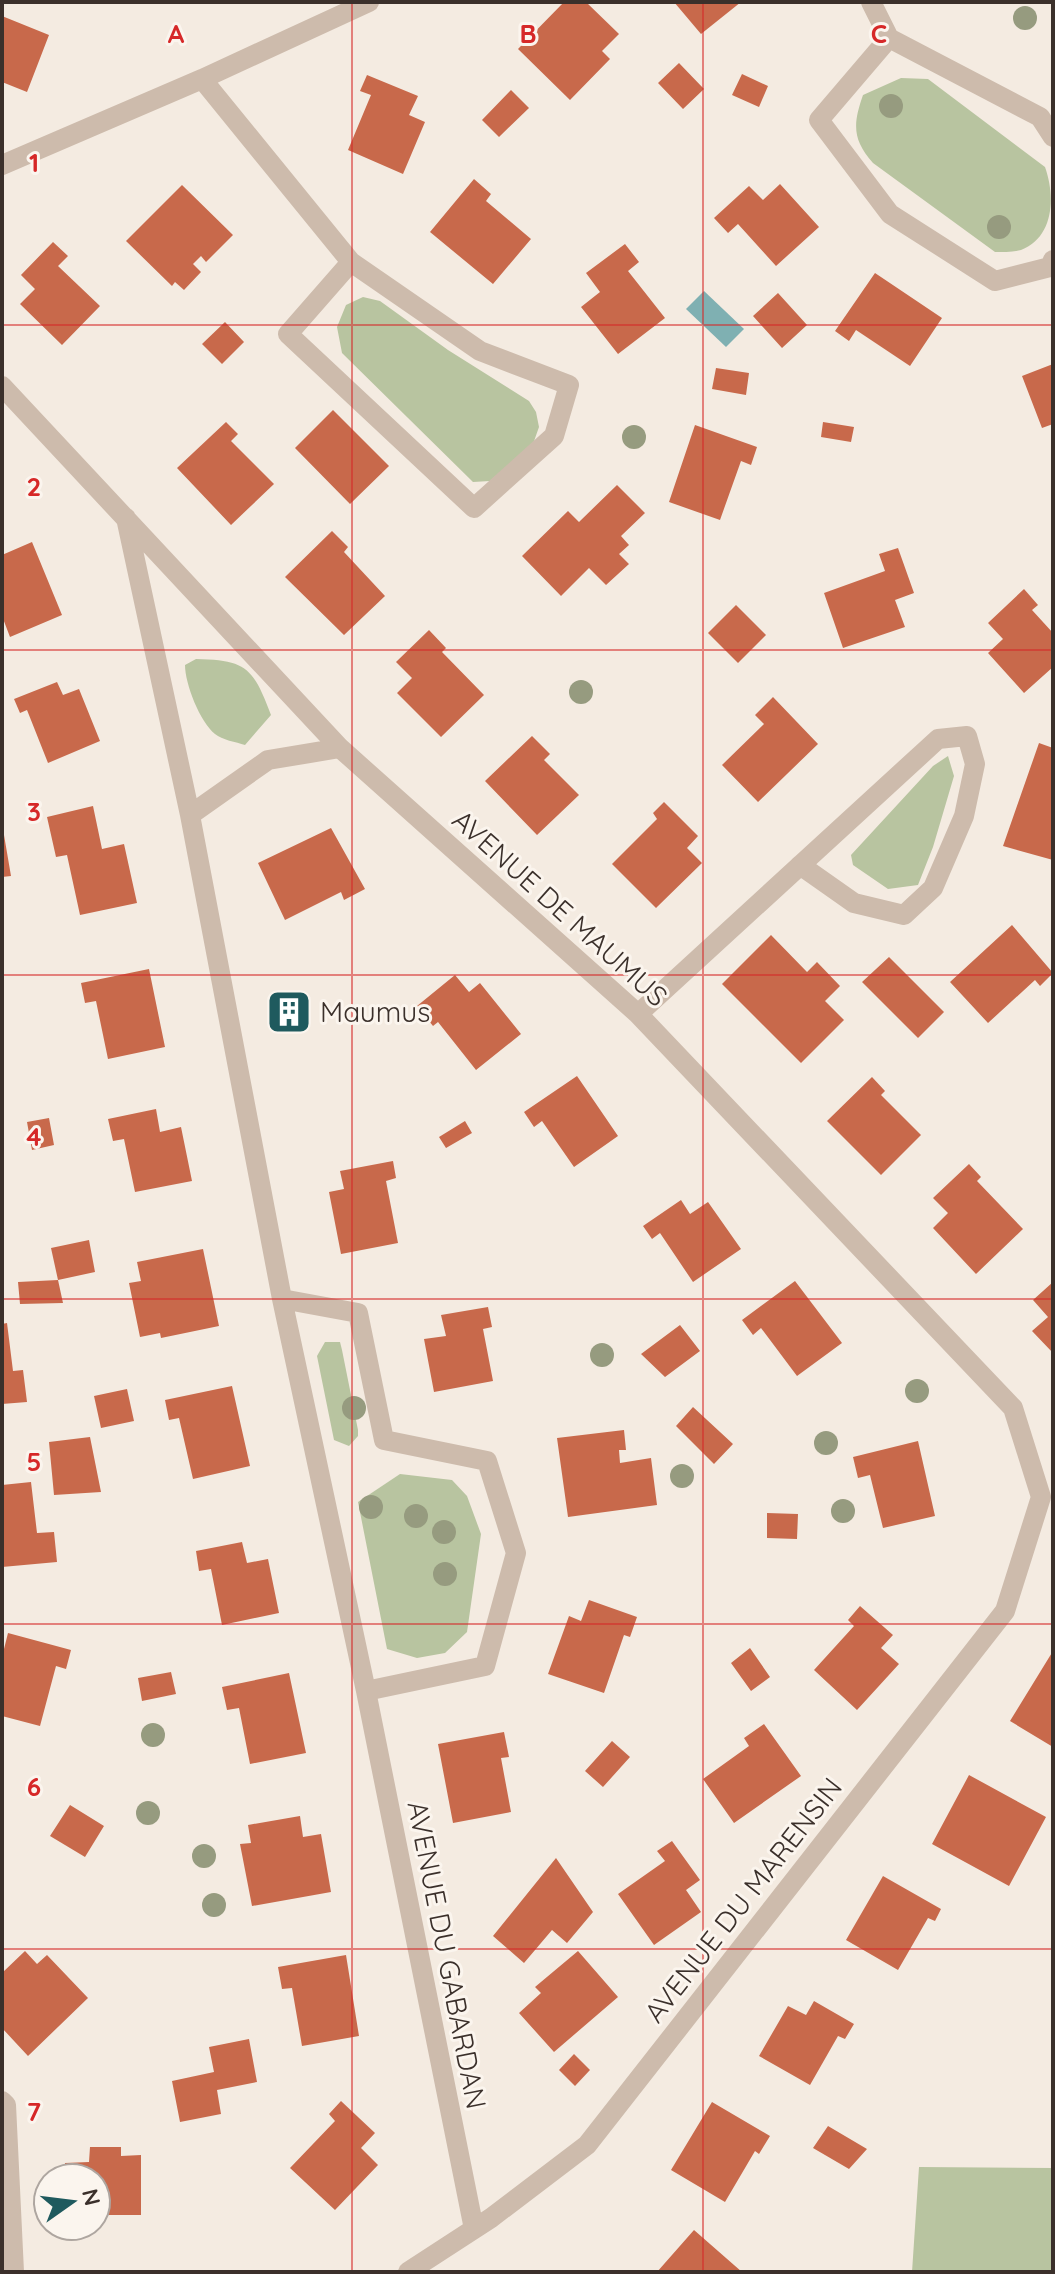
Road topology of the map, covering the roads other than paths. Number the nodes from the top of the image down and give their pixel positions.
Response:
1 (369, 2) edge
2 (871, 2) edge
3 (889, 38) junction
4 (202, 79) junction
5 (1053, 137) edge
6 (2, 165) edge
7 (1053, 260) edge
8 (351, 262) junction
9 (2, 386) edge
10 (126, 518) junction
11 (340, 748) junction
12 (190, 815) junction
13 (800, 865) junction
14 (638, 1014) junction
15 (282, 1299) junction
16 (1047, 1498) edge
17 (366, 1691) junction
18 (2, 2101) edge
19 (474, 2229) junction
20 (14, 2272) edge
21 (408, 2272) edge

1 - 4 street
2 - 3 street
3 - 5 street
3 - 7 street
4 - 6 street
4 - 8 street
8 - 8 street
9 - 10 street, AVENUE DE MAUMUS
10 - 11 street, AVENUE DE MAUMUS
10 - 12 street, AVENUE DU GABARDAN
11 - 12 street
11 - 14 street, AVENUE DE MAUMUS
12 - 15 street, AVENUE DU GABARDAN
13 - 13 street
13 - 14 street
14 - 16 street, AVENUE DE MAUMUS
15 - 17 street, AVENUE DU GABARDAN
15 - 17 street
16 - 19 street, AVENUE DU MARENSIN
17 - 19 street, AVENUE DU GABARDAN
18 - 20 street
19 - 21 street, AVENUE DU MARENSIN

